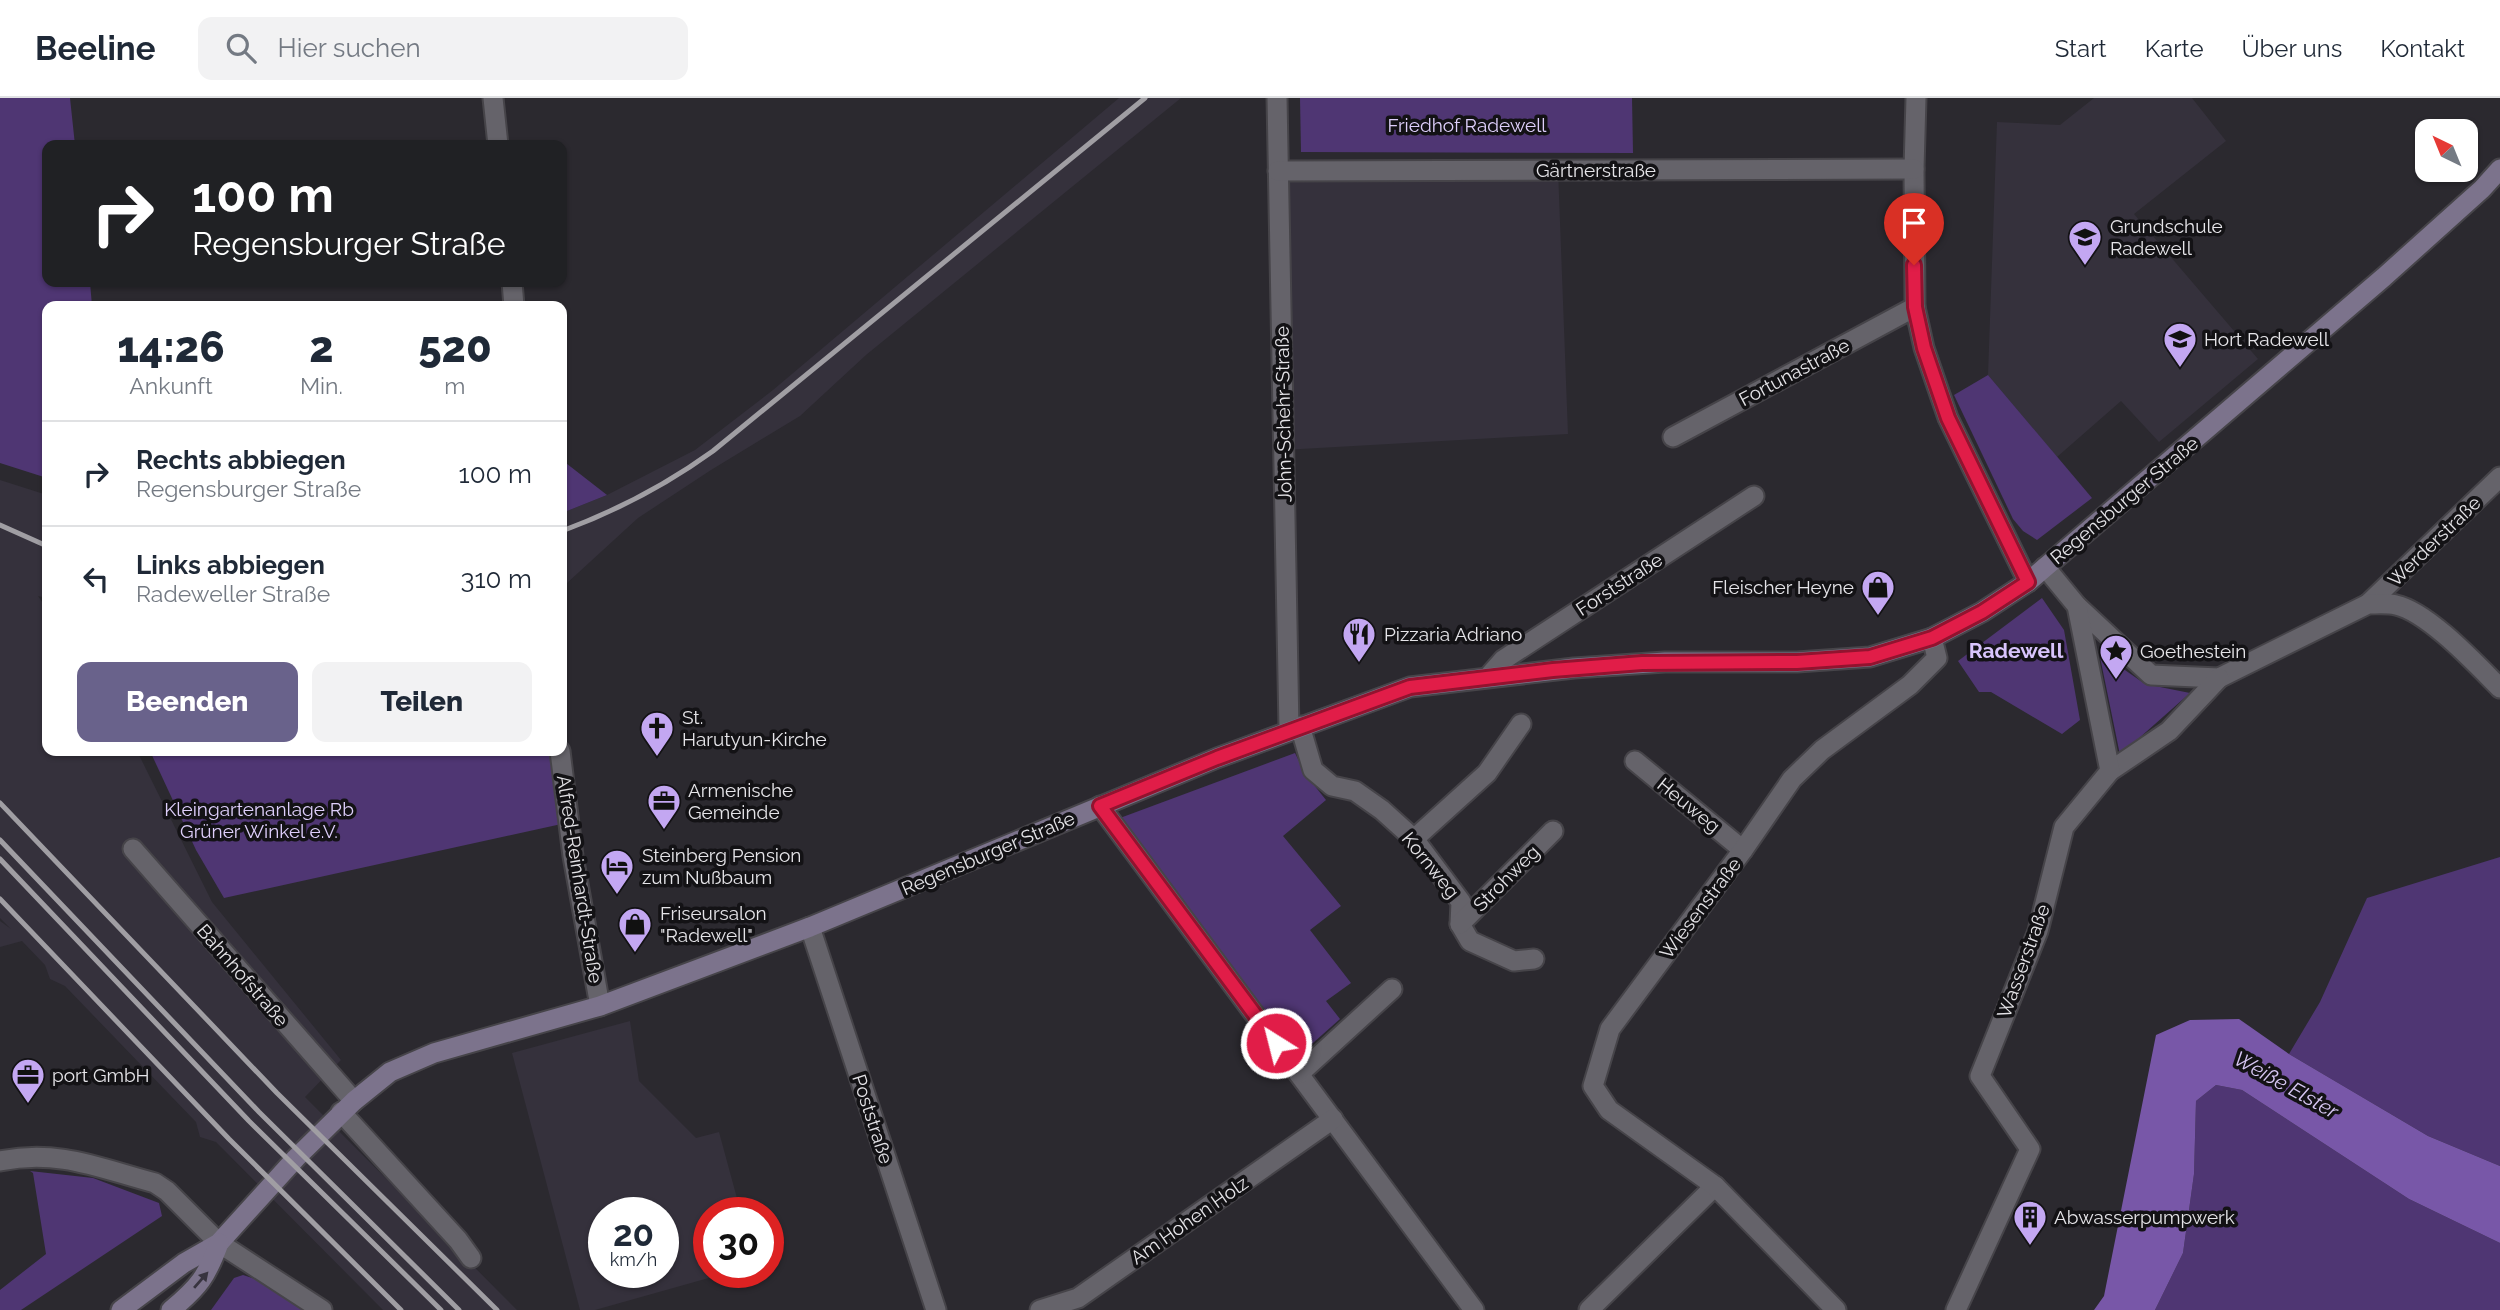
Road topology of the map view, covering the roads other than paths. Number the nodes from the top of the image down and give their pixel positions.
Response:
1 (493, 98) edge
2 (1277, 98) edge
3 (1916, 98) edge
4 (497, 140) edge
5 (1914, 169) junction
6 (2500, 169) edge
7 (1278, 171) junction
8 (1915, 307) junction
9 (1673, 437) dead end
10 (2500, 477) edge
11 (1754, 496) dead end
12 (2045, 567) junction
13 (2028, 582) junction
14 (2368, 604) junction
15 (2077, 606) junction
16 (1932, 638) junction
17 (1488, 677) junction
18 (2219, 678) junction
19 (2500, 688) edge
20 (1521, 724) dead end
21 (1295, 728) junction
22 (561, 756) edge
23 (1635, 761) dead end
24 (2110, 771) junction
25 (1100, 806) junction
26 (1553, 831) dead end
27 (1413, 839) junction
28 (132, 849) dead end
29 (1743, 850) junction
30 (1460, 925) junction
31 (810, 927) junction
32 (1534, 959) dead end
33 (1392, 989) dead end
34 (600, 1006) junction
35 (1299, 1074) junction
36 (347, 1106) junction
37 (1333, 1119) junction
38 (0, 1161) edge
39 (1715, 1186) junction
40 (219, 1243) junction
41 (471, 1258) dead end
42 (121, 1310) edge
43 (171, 1310) edge
44 (322, 1310) edge
45 (936, 1310) edge
46 (1040, 1310) edge
47 (1474, 1310) edge
48 (1589, 1310) edge
49 (1836, 1310) edge
50 (1956, 1310) edge

1 - 4 street
2 - 7 street, John-Schehr-Straße
3 - 5 street
5 - 7 street, Gärtnerstraße
5 - 8 street
6 - 12 main road, Regensburger Straße
7 - 21 street, John-Schehr-Straße
8 - 9 street, Fortunastraße
8 - 13 street
10 - 14 street, Werderstraße
11 - 17 street, Forststraße
12 - 13 main road, Regensburger Straße
12 - 15 street
13 - 16 main road, Regensburger Straße
14 - 18 street, Werderstraße
14 - 19 street
15 - 18 street
15 - 24 street
16 - 17 main road, Regensburger Straße
16 - 29 street, Wiesenstraße
17 - 21 main road, Regensburger Straße
18 - 24 street
20 - 27 street
21 - 25 main road, Regensburger Straße
21 - 27 street, Kornweg
22 - 34 street, Alfred-Reinhardt-Straße
23 - 29 street, Heuweg
24 - 50 street, Wasserstraße
25 - 31 main road, Regensburger Straße
25 - 35 street
26 - 30 street, Strohweg
27 - 30 street, Kornweg
28 - 36 street, Bahnhofstraße
29 - 39 street, Wiesenstraße
30 - 32 street, Kornweg
31 - 34 main road, Regensburger Straße
31 - 45 street, Poststraße
33 - 35 street
34 - 36 main road, Regensburger Straße
35 - 37 street
36 - 40 main road, Regensburger Straße
36 - 41 street, Bahnhofstraße
37 - 46 street, Am Hohen Holz
37 - 47 street
38 - 40 street
39 - 48 street
39 - 49 street
40 - 42 main road, Regensburger Straße
43 -> 40 main road, Regensburger Straße
40 - 44 street

